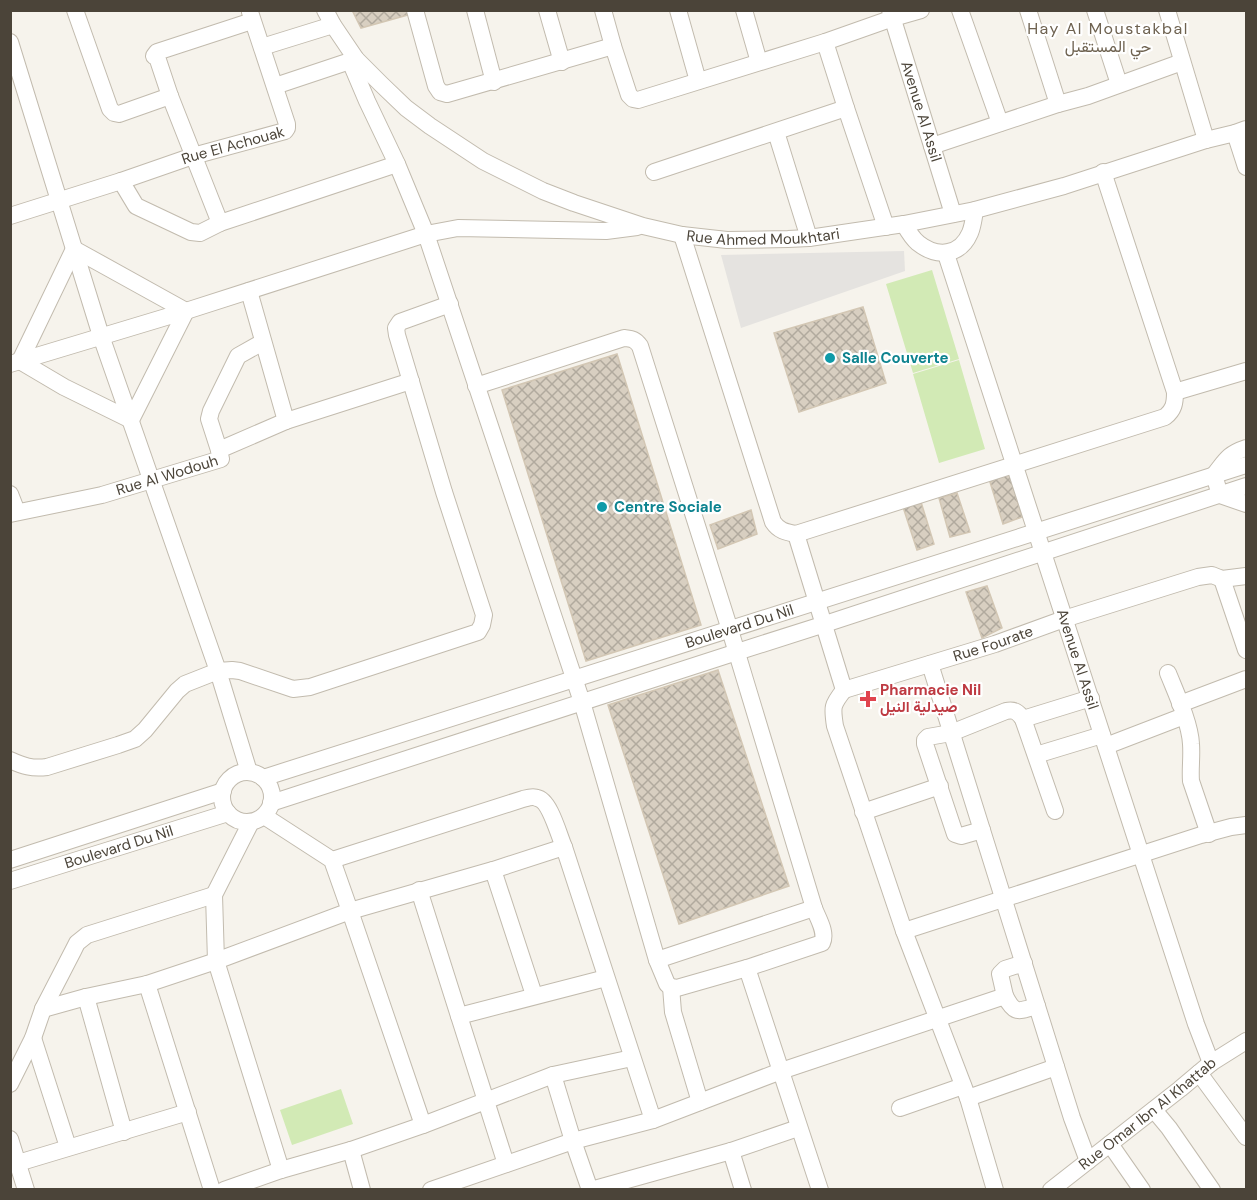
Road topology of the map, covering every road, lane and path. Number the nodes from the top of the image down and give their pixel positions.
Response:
1 (75, 10) edge
2 (415, 10) edge
3 (475, 10) edge
4 (547, 10) edge
5 (603, 10) edge
6 (678, 10) edge
7 (744, 10) edge
8 (921, 10) edge
9 (960, 10) edge
10 (1028, 10) edge
11 (1095, 10) edge
12 (1167, 10) edge
13 (892, 14) edge
14 (251, 16) edge
15 (329, 18) edge
16 (10, 42) edge
17 (825, 42) junction
18 (613, 46) junction
19 (262, 47) junction
20 (353, 60) junction
21 (562, 62) junction
22 (759, 62) junction
23 (1182, 62) junction
24 (698, 81) junction
25 (494, 82) junction
26 (1119, 84) junction
27 (275, 86) junction
28 (171, 96) junction
29 (1058, 104) junction
30 (846, 108) junction
31 (1000, 123) junction
32 (1241, 131) edge
33 (776, 132) junction
34 (1206, 140) junction
35 (932, 146) junction
36 (193, 156) junction
37 (398, 164) junction
38 (1246, 167) edge
39 (654, 172) dead end
40 (1103, 172) junction
41 (121, 181) junction
42 (60, 200) junction
43 (975, 210) junction
44 (953, 214) junction
45 (10, 216) edge
46 (220, 223) junction
47 (904, 224) junction
48 (643, 226) junction
49 (886, 227) junction
50 (426, 234) junction
51 (682, 235) junction
52 (810, 238) junction
53 (74, 249) junction
54 (946, 254) junction
55 (249, 291) junction
56 (450, 304) junction
57 (186, 311) junction
58 (101, 336) junction
59 (263, 342) junction
60 (15, 363) edge
61 (1246, 371) edge
62 (411, 381) junction
63 (476, 386) junction
64 (1175, 392) junction
65 (131, 420) junction
66 (286, 421) junction
67 (1246, 448) edge
68 (219, 450) junction
69 (1014, 465) junction
70 (1246, 465) edge
71 (1214, 475) junction
72 (152, 480) junction
73 (1246, 486) edge
74 (10, 494) edge
75 (1220, 495) junction
76 (1246, 504) edge
77 (14, 513) edge
78 (1036, 531) junction
79 (796, 534) junction
80 (1043, 553) junction
81 (1246, 576) edge
82 (1222, 579) junction
83 (818, 601) junction
84 (1064, 620) junction
85 (825, 624) junction
86 (730, 630) junction
87 (1246, 650) edge
88 (737, 652) junction
89 (930, 664) junction
90 (218, 671) junction
91 (1168, 673) dead end
92 (1246, 679) edge
93 (574, 680) junction
94 (844, 690) junction
95 (1091, 698) junction
96 (582, 702) junction
97 (1182, 710) junction
98 (1023, 718) junction
99 (951, 733) junction
100 (1104, 741) junction
101 (1036, 754) junction
102 (10, 760) edge
103 (256, 775) junction
104 (940, 786) junction
105 (223, 792) junction
106 (1056, 811) dead end
107 (863, 812) junction
108 (1246, 812) edge
109 (228, 813) junction
110 (262, 813) junction
111 (1239, 826) edge
112 (982, 830) junction
113 (1209, 834) junction
114 (564, 848) junction
115 (1142, 855) junction
116 (10, 860) edge
117 (332, 860) junction
118 (493, 870) junction
119 (10, 881) edge
120 (420, 890) junction
121 (214, 895) junction
122 (1003, 898) junction
123 (814, 908) junction
124 (350, 911) junction
125 (904, 931) junction
126 (657, 960) junction
127 (216, 961) junction
128 (1024, 963) junction
129 (747, 968) junction
130 (606, 978) junction
131 (147, 984) junction
132 (671, 987) junction
133 (534, 995) junction
134 (1005, 996) junction
135 (86, 997) junction
136 (1037, 1006) junction
137 (43, 1010) junction
138 (459, 1016) junction
139 (937, 1018) junction
140 (33, 1038) junction
141 (1246, 1041) edge
142 (632, 1058) junction
143 (1056, 1067) junction
144 (1205, 1068) junction
145 (781, 1071) junction
146 (553, 1075) junction
147 (10, 1084) edge
148 (965, 1092) junction
149 (485, 1101) junction
150 (700, 1102) junction
151 (900, 1108) dead end
152 (1154, 1110) junction
153 (188, 1112) junction
154 (653, 1120) junction
155 (423, 1125) junction
156 (798, 1128) junction
157 (124, 1132) junction
158 (1246, 1137) edge
159 (10, 1139) edge
160 (573, 1141) junction
161 (1110, 1144) junction
162 (68, 1147) junction
163 (351, 1150) junction
164 (731, 1151) junction
165 (1088, 1161) junction
166 (18, 1163) junction
167 (506, 1164) junction
168 (281, 1170) junction
169 (26, 1190) edge
170 (212, 1190) edge
171 (224, 1190) edge
172 (362, 1190) edge
173 (430, 1190) edge
174 (590, 1190) edge
175 (743, 1190) edge
176 (820, 1190) edge
177 (995, 1190) edge
178 (1051, 1190) edge
179 (1142, 1190) edge
180 (1212, 1190) edge

1 - 28 street
2 - 25 street
3 - 25 street
4 - 21 street
5 - 18 street
6 - 24 street
7 - 22 street
8 - 13 street
9 - 31 street
10 - 29 street
11 - 26 street
12 - 23 street
13 - 17 street
13 - 35 street, Avenue Al Assil
14 - 19 street, Rue El Achouak
14 - 28 street
15 - 19 street
15 - 20 street, Rue Ahmed Moukhtari
16 - 42 street
17 - 22 street
17 - 30 street
18 - 21 street
18 - 24 street
19 - 27 street, Rue El Achouak
20 - 27 street
20 - 37 street
20 - 48 street, Rue Ahmed Moukhtari
21 - 25 street
22 - 24 street
23 - 26 street
23 - 34 street
26 - 29 street
27 - 36 street, Rue El Achouak
28 - 36 street
29 - 31 street
30 - 33 street
30 - 49 street
31 - 35 street
32 - 34 street, Rue Ahmed Moukhtari
32 - 38 street
33 - 39 street
33 - 52 street
34 - 40 street, Rue Ahmed Moukhtari
35 - 44 street, Avenue Al Assil
36 - 41 street, Rue El Achouak
36 - 46 street
37 - 46 street
37 - 50 street
40 - 43 street, Rue Ahmed Moukhtari
40 - 64 street
41 - 42 street, Rue El Achouak
41 - 46 street
42 - 45 street, Rue El Achouak
42 - 53 street
43 - 44 street, Rue Ahmed Moukhtari
43 - 54 street
44 - 47 street, Rue Ahmed Moukhtari
47 - 49 street, Rue Ahmed Moukhtari
47 - 54 street
48 - 50 street
48 - 51 street, Rue Ahmed Moukhtari
49 - 52 street, Rue Ahmed Moukhtari
50 - 55 street
50 - 56 street
51 - 52 street, Rue Ahmed Moukhtari
51 - 79 street
53 - 57 street
53 - 58 street
53 - 60 street
54 - 69 street, Avenue Al Assil
55 - 57 street
55 - 59 street
56 - 62 street
56 - 63 street
57 - 58 street
57 - 65 street
58 - 60 street
58 - 65 street
59 - 66 street
59 - 68 street
60 - 65 street
61 - 64 street
62 - 66 street, Rue Al Wodouh
62 - 90 street
63 - 86 street
63 - 93 street
64 - 69 street
65 - 72 street
66 - 68 street, Rue Al Wodouh
67 - 71 street
68 - 72 street, Rue Al Wodouh
69 - 78 street, Avenue Al Assil
69 - 79 street
70 - 71 street, Boulevard Du Nil
71 - 75 street
71 - 78 street, Boulevard Du Nil
72 - 77 street, Rue Al Wodouh
72 - 90 street
73 - 75 street, Boulevard Du Nil
74 - 77 street
75 - 76 street
75 - 80 street, Boulevard Du Nil
78 - 80 street, Avenue Al Assil
78 - 83 street, Boulevard Du Nil
79 - 83 street
80 - 84 street, Avenue Al Assil
80 - 85 street, Boulevard Du Nil
81 - 82 street, Rue Fourate
82 - 84 street, Rue Fourate
82 - 87 street
83 - 85 street
83 - 86 street, Boulevard Du Nil
84 - 89 street, Rue Fourate
84 - 95 street, Avenue Al Assil
85 - 88 street, Boulevard Du Nil
85 - 94 street
86 - 88 street
86 - 93 street, Boulevard Du Nil
88 - 96 street, Boulevard Du Nil
88 - 123 street
89 - 94 street, Rue Fourate
89 - 99 street
90 - 102 street
90 - 103 street
91 - 97 street
92 - 97 street
93 - 96 street
93 - 103 street, Boulevard Du Nil
94 - 107 street
95 - 98 street
95 - 100 street, Avenue Al Assil
96 - 110 street, Boulevard Du Nil
96 - 126 street
97 - 100 street
97 - 113 street
98 - 99 street
98 - 101 street
99 - 104 street
99 - 112 street
100 - 101 street
100 - 115 street, Avenue Al Assil
101 - 106 street
103 - 105 street
103 - 110 street
104 - 107 street
104 - 112 street
105 - 109 street
105 - 116 street, Boulevard Du Nil
107 - 125 street
108 - 111 street
109 - 110 street
109 - 119 street, Boulevard Du Nil
110 - 117 street
110 - 121 street
111 - 113 street
112 - 122 street
113 - 115 street
114 - 117 street
114 - 118 street
114 - 130 street
115 - 122 street
115 - 144 street, Avenue Al Assil
117 - 124 street
118 - 120 street
118 - 133 street
120 - 124 street
120 - 138 street
121 - 127 street
121 - 137 street
122 - 125 street
122 - 128 street
123 - 126 street
123 - 129 street
124 - 127 street
124 - 155 street
125 - 139 street
126 - 132 street
127 - 131 street
127 - 168 street
128 - 134 street
128 - 136 street
129 - 132 street
129 - 145 street
130 - 133 street
130 - 142 street
131 - 135 street
131 - 153 street
132 - 150 street
133 - 138 street
134 - 136 street
134 - 139 street
135 - 137 street
135 - 157 street
136 - 143 street
137 - 140 street
138 - 149 street
139 - 145 street
139 - 148 street
140 - 147 street
140 - 162 street
141 - 144 street, Rue Omar Ibn Al Khattab
142 - 146 street
142 - 154 street
143 - 148 street
143 - 165 street
144 - 152 street, Rue Omar Ibn Al Khattab
144 - 158 street, Avenue Al Assil
145 - 150 street
145 - 156 street
146 - 149 street
146 - 160 street
148 - 151 street
148 - 177 street
149 - 155 street
149 - 167 street
150 - 154 street
152 - 161 street, Rue Omar Ibn Al Khattab
152 - 180 street
153 - 157 street
153 - 170 street
154 - 160 street
155 - 163 street
156 - 164 street
156 - 176 street
157 - 162 street
159 - 166 street
160 - 167 street
160 - 174 street
161 - 165 street, Rue Omar Ibn Al Khattab
161 - 179 street
162 - 166 street
163 - 168 street
163 - 172 street
164 - 174 street
164 - 175 street
165 - 178 street, Rue Omar Ibn Al Khattab
166 - 169 street
167 - 173 street
168 - 171 street

